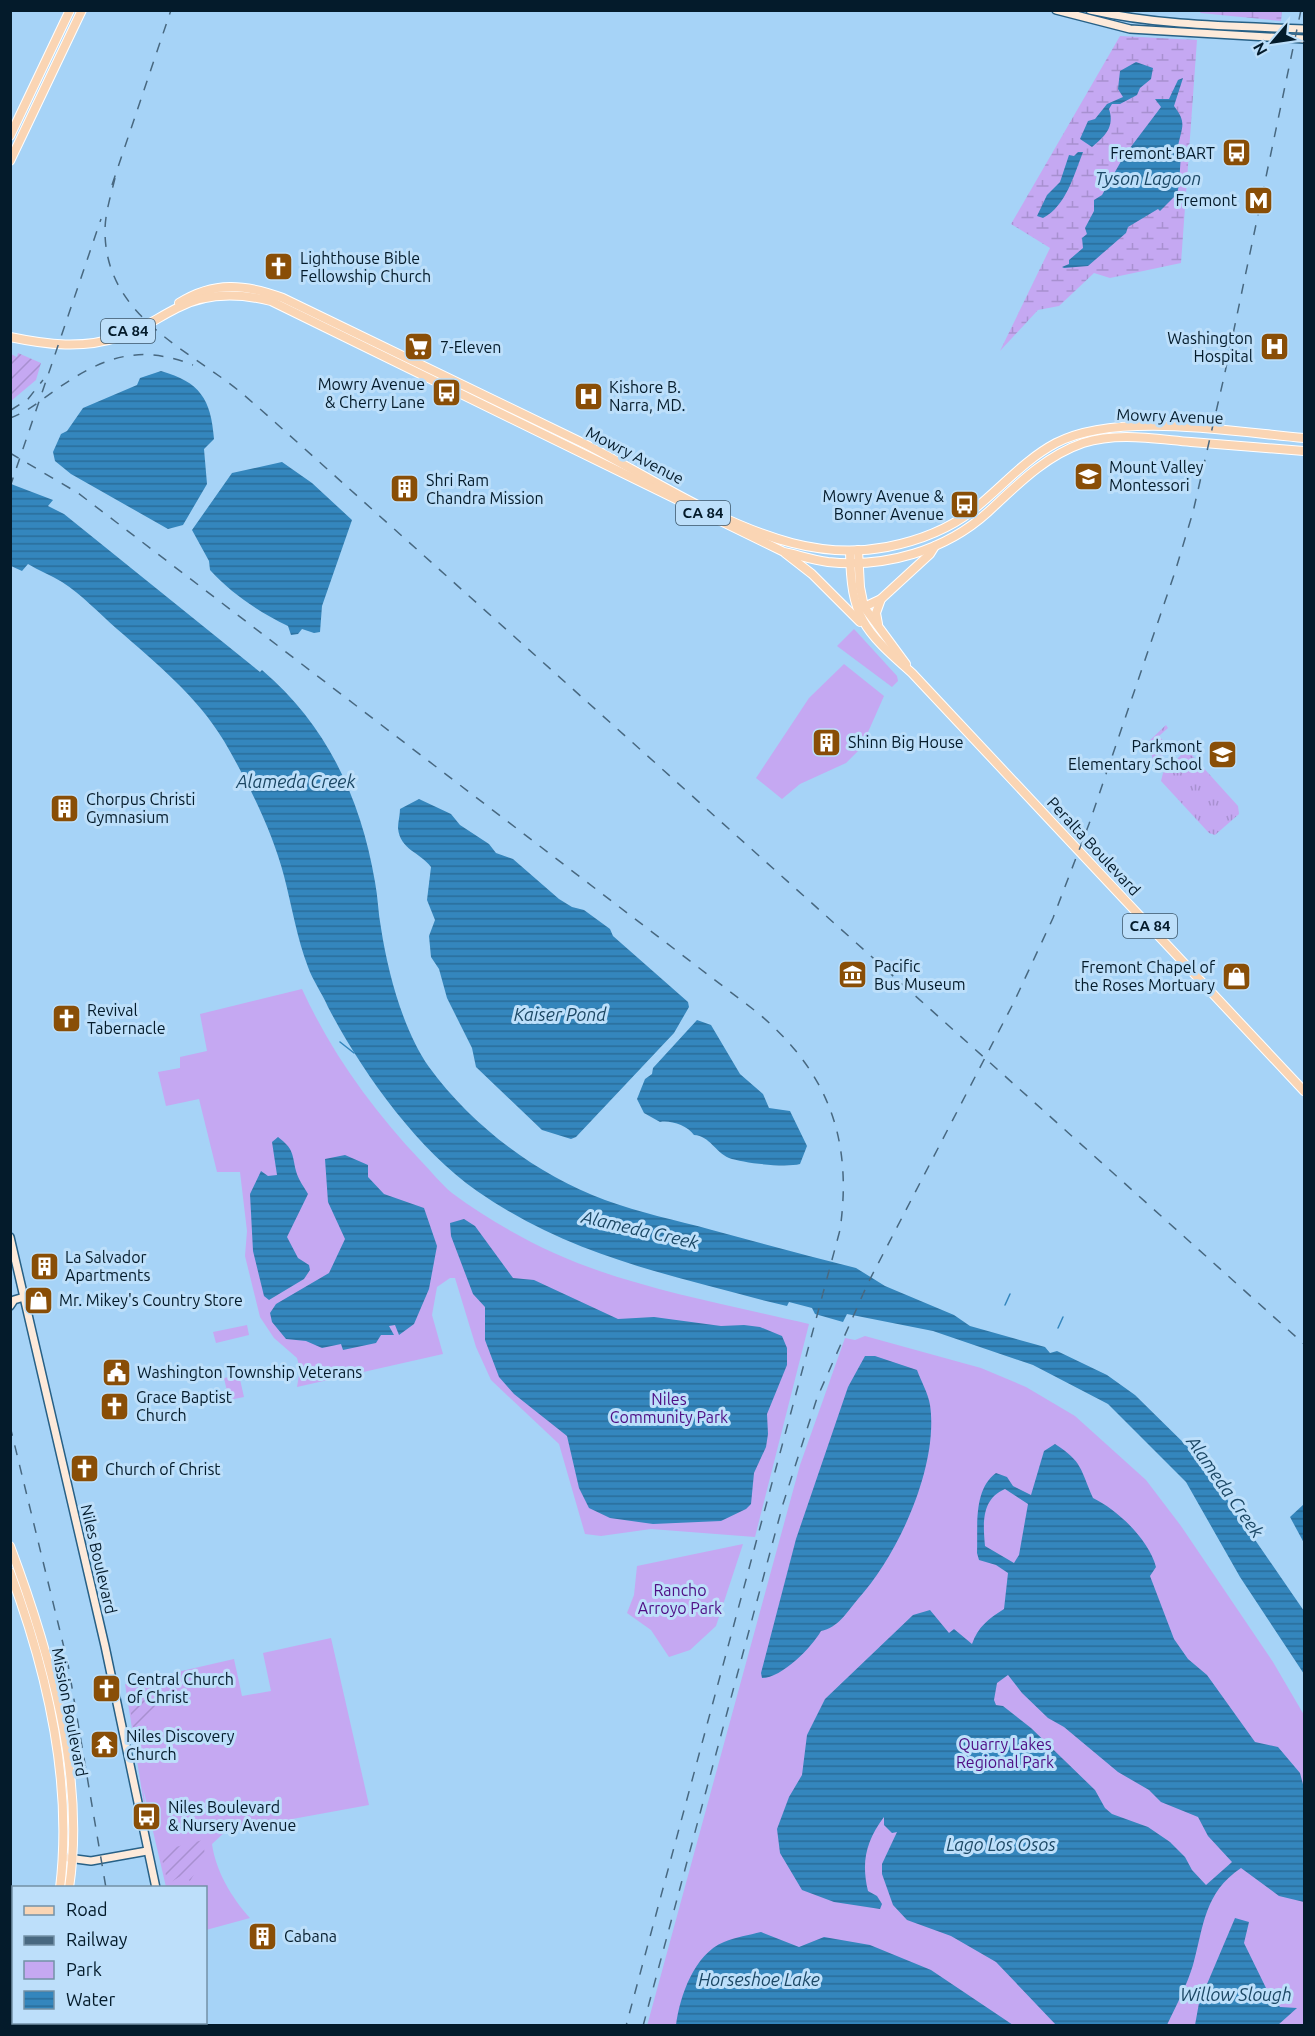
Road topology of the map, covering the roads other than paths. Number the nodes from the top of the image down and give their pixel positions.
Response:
1 (70, 10) edge
2 (82, 10) edge
3 (1056, 10) edge
4 (1090, 10) edge
5 (1305, 29) edge
6 (1305, 39) edge
7 (10, 136) edge
8 (10, 161) edge
9 (222, 287) junction
10 (244, 296) junction
11 (183, 304) junction
12 (294, 308) junction
13 (10, 337) edge
14 (25, 340) junction
15 (1305, 438) edge
16 (1305, 451) edge
17 (935, 546) junction
18 (854, 550) junction
19 (784, 552) junction
20 (855, 563) junction
21 (881, 599) junction
22 (854, 602) junction
23 (864, 607) junction
24 (865, 628) junction
25 (880, 632) junction
26 (912, 673) junction
27 (1305, 1091) edge
28 (10, 1237) edge
29 (24, 1297) junction
30 (10, 1306) edge
31 (10, 1546) edge
32 (10, 1572) edge
33 (147, 1851) junction
34 (63, 1858) junction
35 (72, 1859) junction
36 (60, 1886) edge
37 (69, 1886) edge
38 (156, 1886) edge

1 - 7 main road
2 - 8 main road
3 - 6 main road
4 - 5 main road
9 - 10 main road
9 - 11 main road
9 - 12 main road, Mowry Avenue / CA 84
9 - 14 main road, Mowry Avenue / CA 84
10 - 11 main road, Mowry Avenue / CA 84
10 - 12 main road, Mowry Avenue / CA 84
11 - 14 main road, Mowry Avenue / CA 84
12 - 18 main road, Mowry Avenue / CA 84
12 - 19 main road, Mowry Avenue / CA 84
13 - 14 main road, Mowry Avenue / CA 84
15 - 18 main road, Mowry Avenue
16 - 17 main road, Mowry Avenue
17 - 20 main road, Mowry Avenue
17 - 21 main road, Mowry Avenue
18 - 20 main road, Peralta Boulevard / CA 84
19 - 20 main road, Mowry Avenue
19 - 24 main road
20 - 22 main road, Peralta Boulevard
20 - 23 main road, Peralta Boulevard / CA 84
21 - 23 main road, Mowry Avenue
21 - 25 main road
22 - 23 main road
22 - 24 main road, Peralta Boulevard
23 - 25 main road, Peralta Boulevard / CA 84
24 - 26 main road, Peralta Boulevard / CA 84
25 - 26 main road, Peralta Boulevard / CA 84
26 - 27 main road, Peralta Boulevard / CA 84
28 - 29 main road, Niles Boulevard
29 - 30 main road
29 - 33 main road, Niles Boulevard
31 - 35 main road, Mission Boulevard
32 - 34 main road, Mission Boulevard
33 - 35 main road
33 - 38 main road, Niles Boulevard
34 - 35 main road
34 - 36 main road, Mission Boulevard
35 - 37 main road, Mission Boulevard

